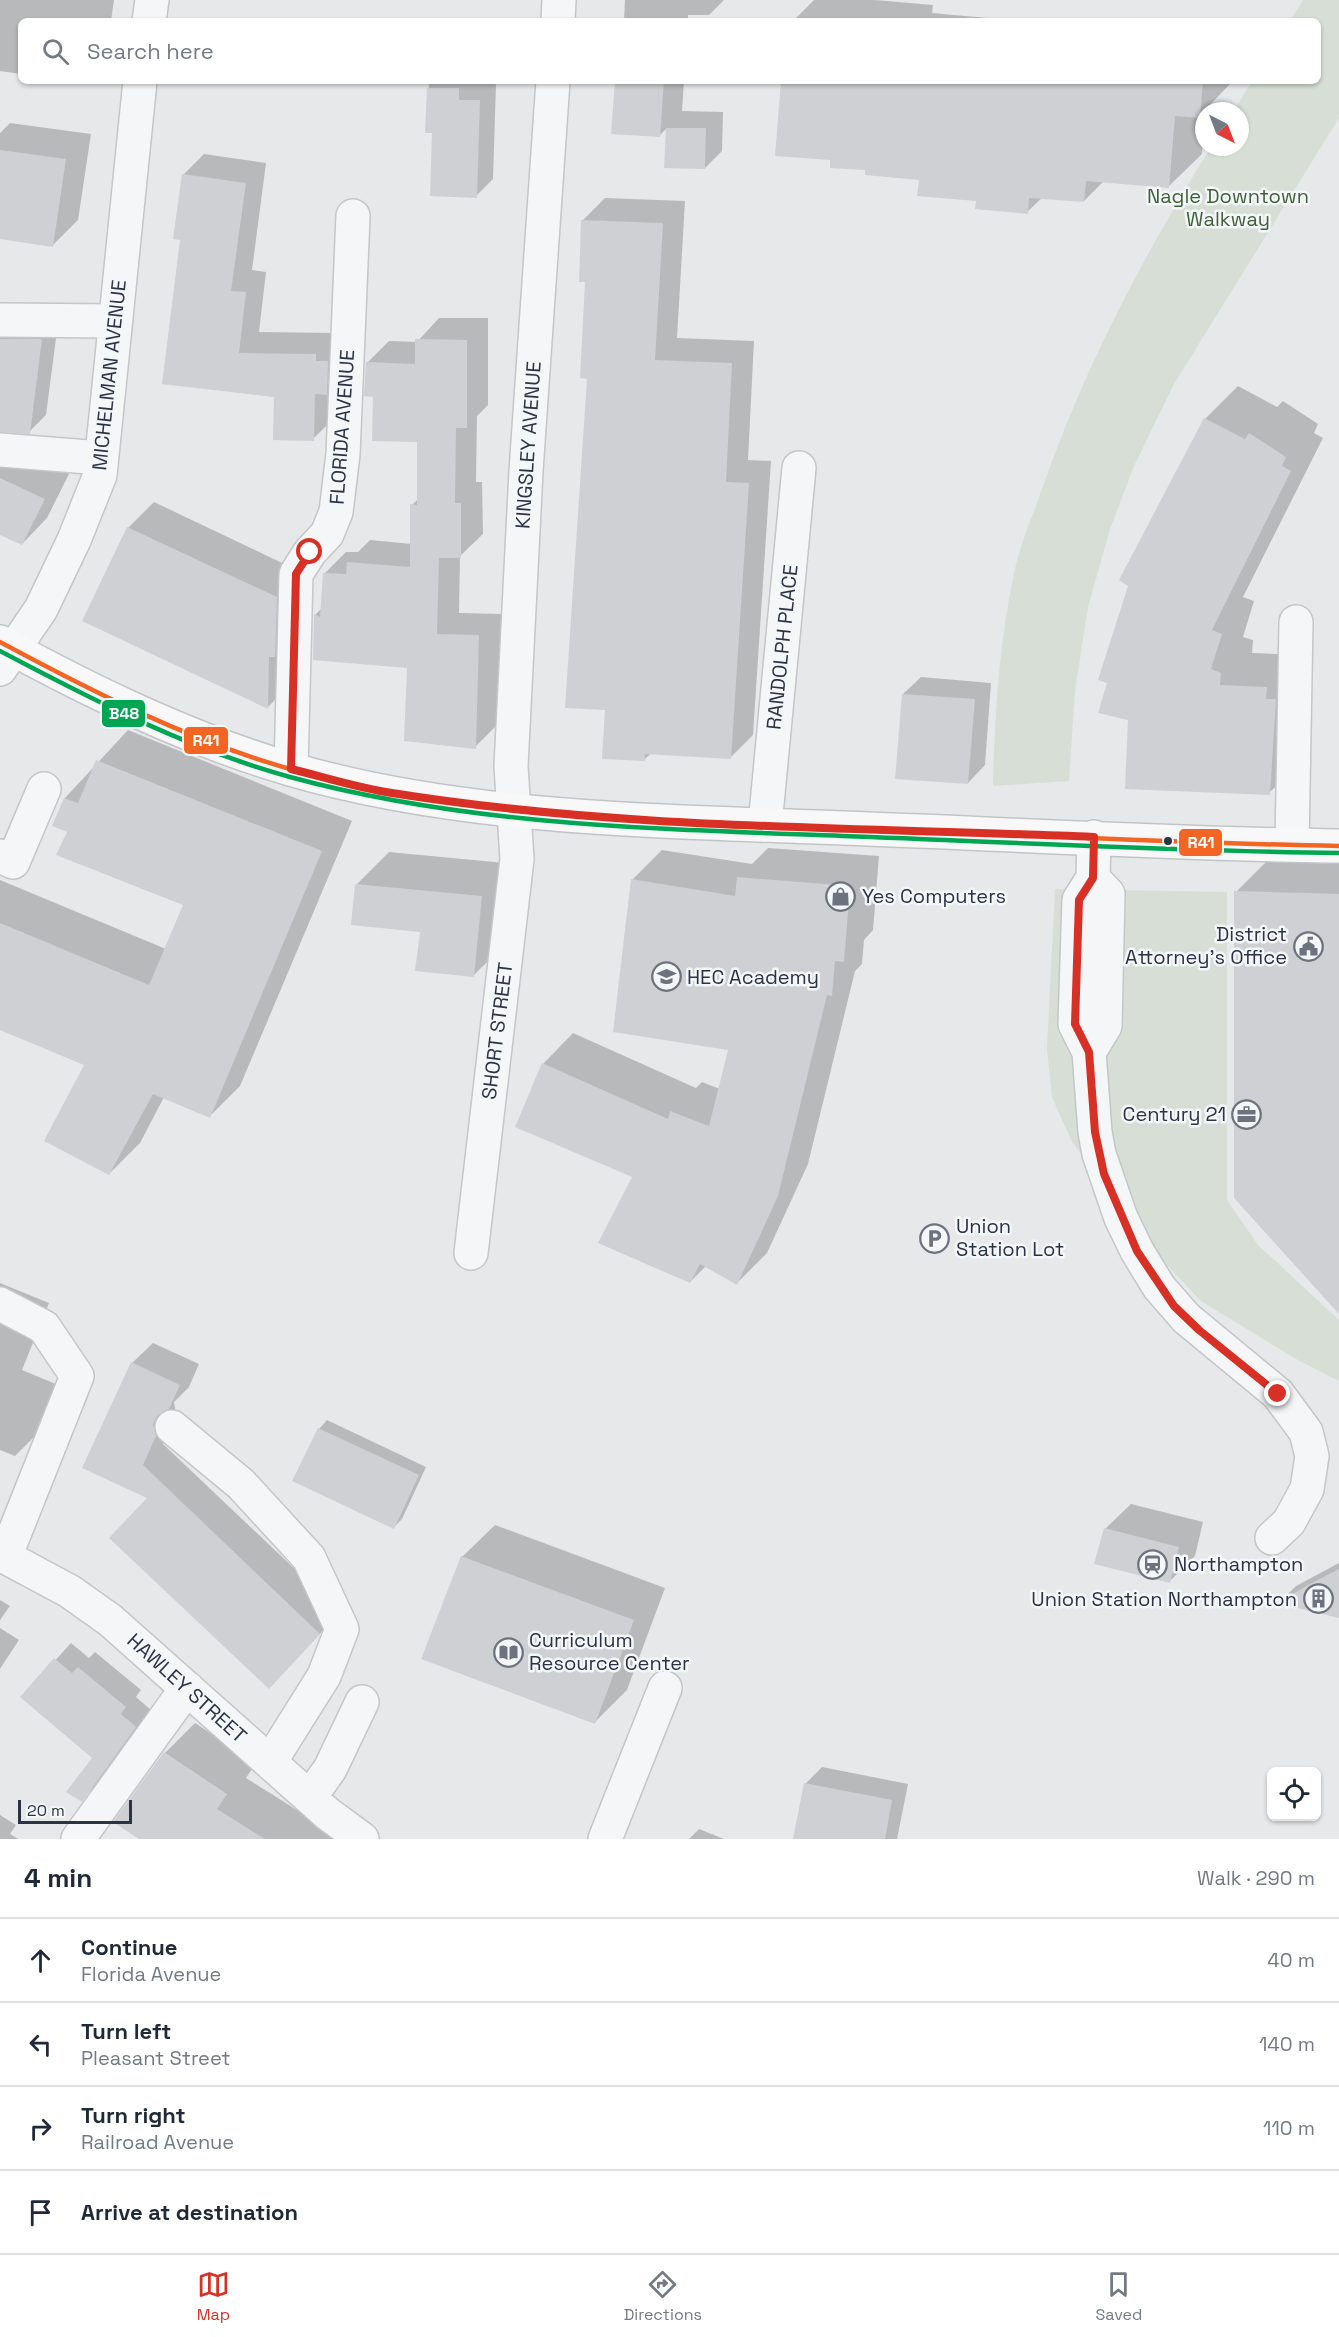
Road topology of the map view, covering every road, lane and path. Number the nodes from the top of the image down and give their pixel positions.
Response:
1 (152, 0) edge
2 (559, 0) edge
3 (149, 18) edge
4 (558, 18) edge
5 (140, 84) edge
6 (554, 84) edge
7 (353, 216) dead end
8 (0, 320) edge
9 (115, 321) junction
10 (0, 450) edge
11 (102, 458) junction
12 (800, 468) dead end
13 (1296, 622) dead end
14 (5, 653) edge
15 (291, 769) junction
16 (44, 789) dead end
17 (514, 810) junction
18 (765, 825) junction
19 (1094, 837) junction
20 (1292, 844) junction
21 (1339, 846) edge
22 (0, 856) edge
23 (471, 1253) dead end
24 (0, 1304) edge
25 (172, 1427) dead end
26 (1272, 1538) dead end
27 (2, 1556) edge
28 (187, 1688) junction
29 (665, 1688) dead end
30 (362, 1702) dead end
31 (270, 1762) junction
32 (310, 1797) junction
33 (78, 1839) edge
34 (362, 1839) edge
35 (605, 1839) edge

1 - 3 street
2 - 4 street
5 - 9 street, MICHELMAN AVENUE
6 - 17 street, KINGSLEY AVENUE
7 - 15 street, FLORIDA AVENUE
8 - 9 street
9 - 11 street, MICHELMAN AVENUE
10 - 11 street
11 - 14 street, MICHELMAN AVENUE
12 - 18 street, RANDOLPH PLACE
13 - 20 street
14 - 15 main road
15 - 17 main road
16 - 22 street
17 - 18 main road
17 - 23 street, SHORT STREET
18 - 19 main road
19 - 20 main road
19 - 26 street
20 - 21 main road
24 - 27 street
25 - 31 street
27 - 28 street, HAWLEY STREET
28 - 31 street, HAWLEY STREET
28 - 33 street
29 - 35 street
30 - 32 street
31 - 32 street, HAWLEY STREET
32 - 34 street, HAWLEY STREET

